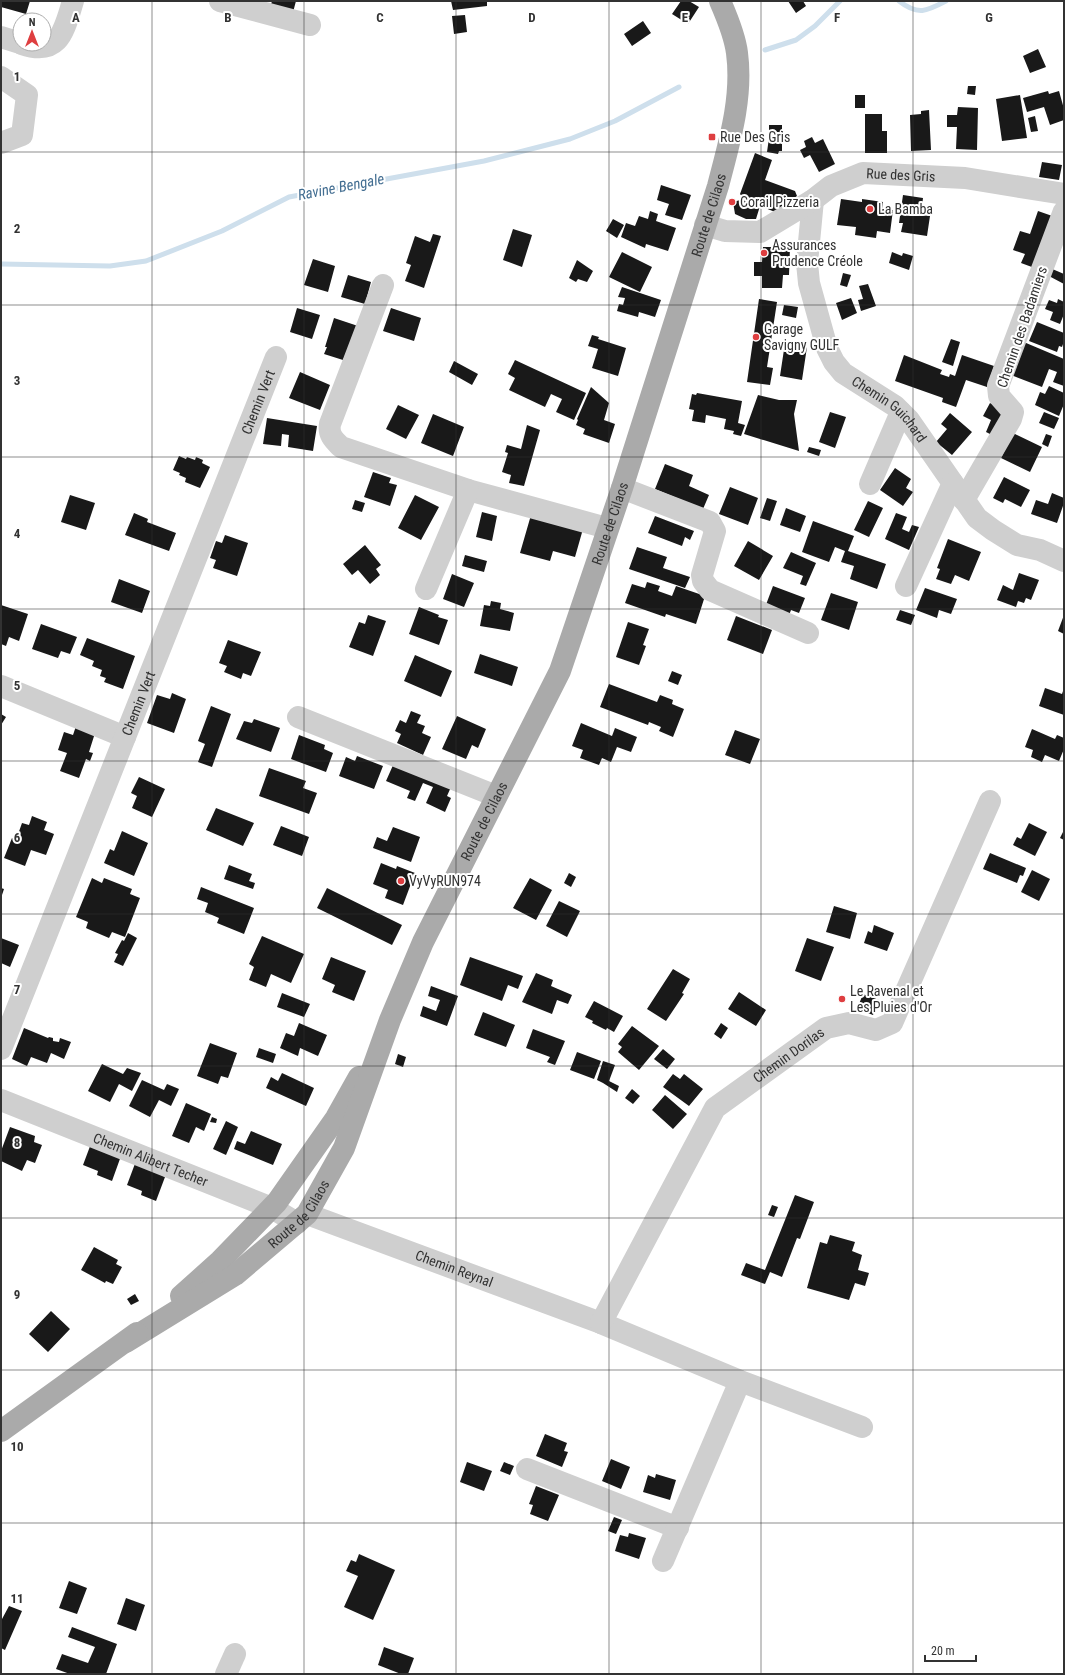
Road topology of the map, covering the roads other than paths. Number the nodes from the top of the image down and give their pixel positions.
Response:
1 (73, 1) edge
2 (220, 1) edge
3 (720, 1) edge
4 (254, 6) edge
5 (310, 26) dead end
6 (1, 37) edge
7 (12, 41) edge
8 (52, 45) edge
9 (1, 77) edge
10 (1, 143) edge
11 (1064, 194) edge
12 (813, 200) junction
13 (1064, 211) edge
14 (705, 225) junction
15 (383, 285) dead end
16 (276, 357) dead end
17 (901, 412) junction
18 (870, 484) dead end
19 (622, 488) junction
20 (468, 490) junction
21 (959, 492) junction
22 (607, 528) junction
23 (1064, 561) edge
24 (906, 586) dead end
25 (426, 589) dead end
26 (808, 633) dead end
27 (1, 686) edge
28 (298, 717) dead end
29 (125, 737) junction
30 (496, 796) junction
31 (990, 801) dead end
32 (1, 1049) edge
33 (1, 1100) edge
34 (353, 1103) junction
35 (272, 1208) junction
36 (302, 1218) junction
37 (601, 1323) junction
38 (126, 1342) junction
39 (740, 1381) junction
40 (862, 1427) dead end
41 (1, 1431) edge
42 (527, 1469) dead end
43 (678, 1528) junction
44 (663, 1561) dead end
45 (235, 1654) dead end
46 (226, 1674) edge

1 - 8 street
2 - 4 street
3 - 14 main road, Route de Cilaos
4 - 5 street
6 - 7 street
9 - 10 street
11 - 12 street, Rue des Gris
12 - 14 street, Rue des Gris
12 - 17 street, Chemin Guichard
13 - 21 street, Chemin des Badamiers
14 - 19 main road, Route de Cilaos
15 - 20 street
16 - 29 street, Chemin Vert
17 - 18 street
17 - 21 street, Chemin Guichard
19 - 22 main road, Route de Cilaos
19 - 26 street
20 - 22 street
20 - 25 street
21 - 23 street, Chemin Guichard
21 - 24 street
22 - 30 main road, Route de Cilaos
27 - 29 street
28 - 30 street
29 - 32 street, Chemin Vert
30 - 34 main road, Route de Cilaos
31 - 37 street, Chemin Dorilas
33 - 35 street, Chemin Alibert Techer
34 - 35 main road, Route de Cilaos
34 - 36 main road, Route de Cilaos
35 - 36 street, Chemin Alibert Techer
35 - 38 main road, Route de Cilaos
36 - 37 street, Chemin Reynal
36 - 38 main road, Route de Cilaos
37 - 39 street, Chemin Reynal
38 - 41 main road, Route de Cilaos
39 - 40 street, Chemin Reynal
39 - 43 street
42 - 43 street
43 - 44 street
45 - 46 street

